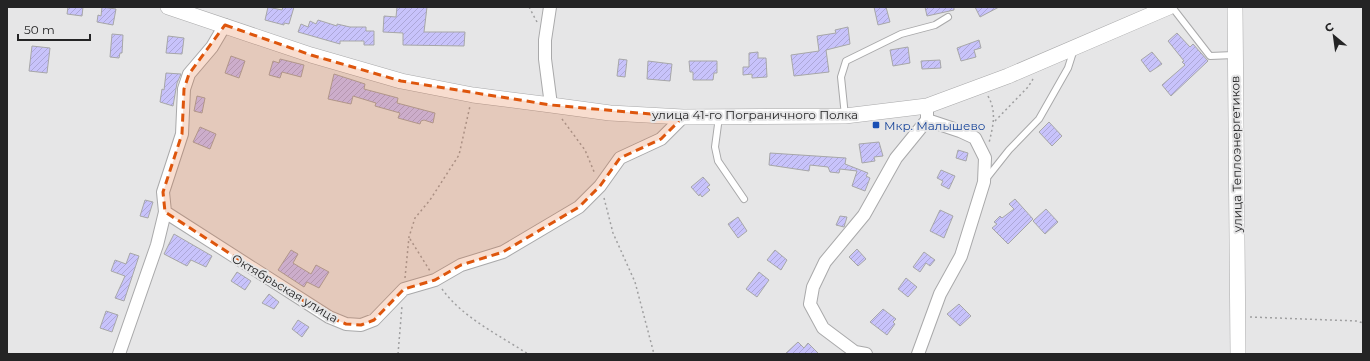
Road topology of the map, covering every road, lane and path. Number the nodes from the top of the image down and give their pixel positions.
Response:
1 (168, 7) edge
2 (550, 7) edge
3 (1169, 7) edge
4 (1172, 7) edge
5 (1235, 7) edge
6 (948, 17) dead end
7 (225, 25) junction
8 (1075, 48) junction
9 (1235, 54) junction
10 (1043, 62) junction
11 (982, 86) junction
12 (473, 95) junction
13 (551, 105) junction
14 (927, 113) junction
15 (845, 116) junction
16 (683, 117) junction
17 (719, 117) junction
18 (995, 121) junction
19 (985, 158) junction
20 (984, 182) junction
21 (600, 186) junction
22 (744, 199) dead end
23 (165, 212) junction
24 (409, 237) junction
25 (435, 280) junction
26 (404, 289) junction
27 (1238, 316) junction
28 (1363, 323) edge
29 (119, 354) edge
30 (398, 354) edge
31 (528, 354) edge
32 (654, 354) edge
33 (866, 354) edge
34 (918, 354) edge
35 (1238, 354) edge

1 - 7 street, улица 41-го Пограничного Полка
2 - 13 street
3 - 8 street, улица 41-го Пограничного Полка
4 - 9 lane
5 - 9 street, улица Теплоэнергетиков
6 - 15 lane
7 - 12 street, улица 41-го Пограничного Полка
7 - 23 street
8 - 10 street, улица 41-го Пограничного Полка
8 - 20 lane
9 - 27 street, улица Теплоэнергетиков
10 - 11 street, улица 41-го Пограничного Полка
10 - 18 path
11 - 14 street, улица 41-го Пограничного Полка
11 - 18 path
12 - 13 street, улица 41-го Пограничного Полка
12 - 24 path
13 - 16 street, улица 41-го Пограничного Полка
13 - 21 path
14 - 15 street, улица 41-го Пограничного Полка
14 - 19 street
14 - 33 street
15 - 17 street, улица 41-го Пограничного Полка
16 - 17 street, улица 41-го Пограничного Полка
16 - 21 street, Октябрьская улица
17 - 22 lane
18 - 19 path
19 - 20 street
20 - 34 street
21 - 25 street, Октябрьская улица
21 - 32 path
23 - 26 street, Октябрьская улица
23 - 29 street
24 - 25 path
24 - 26 path
25 - 26 street, Октябрьская улица
25 - 31 path
26 - 30 path
27 - 28 path
27 - 35 street, улица Теплоэнергетиков

